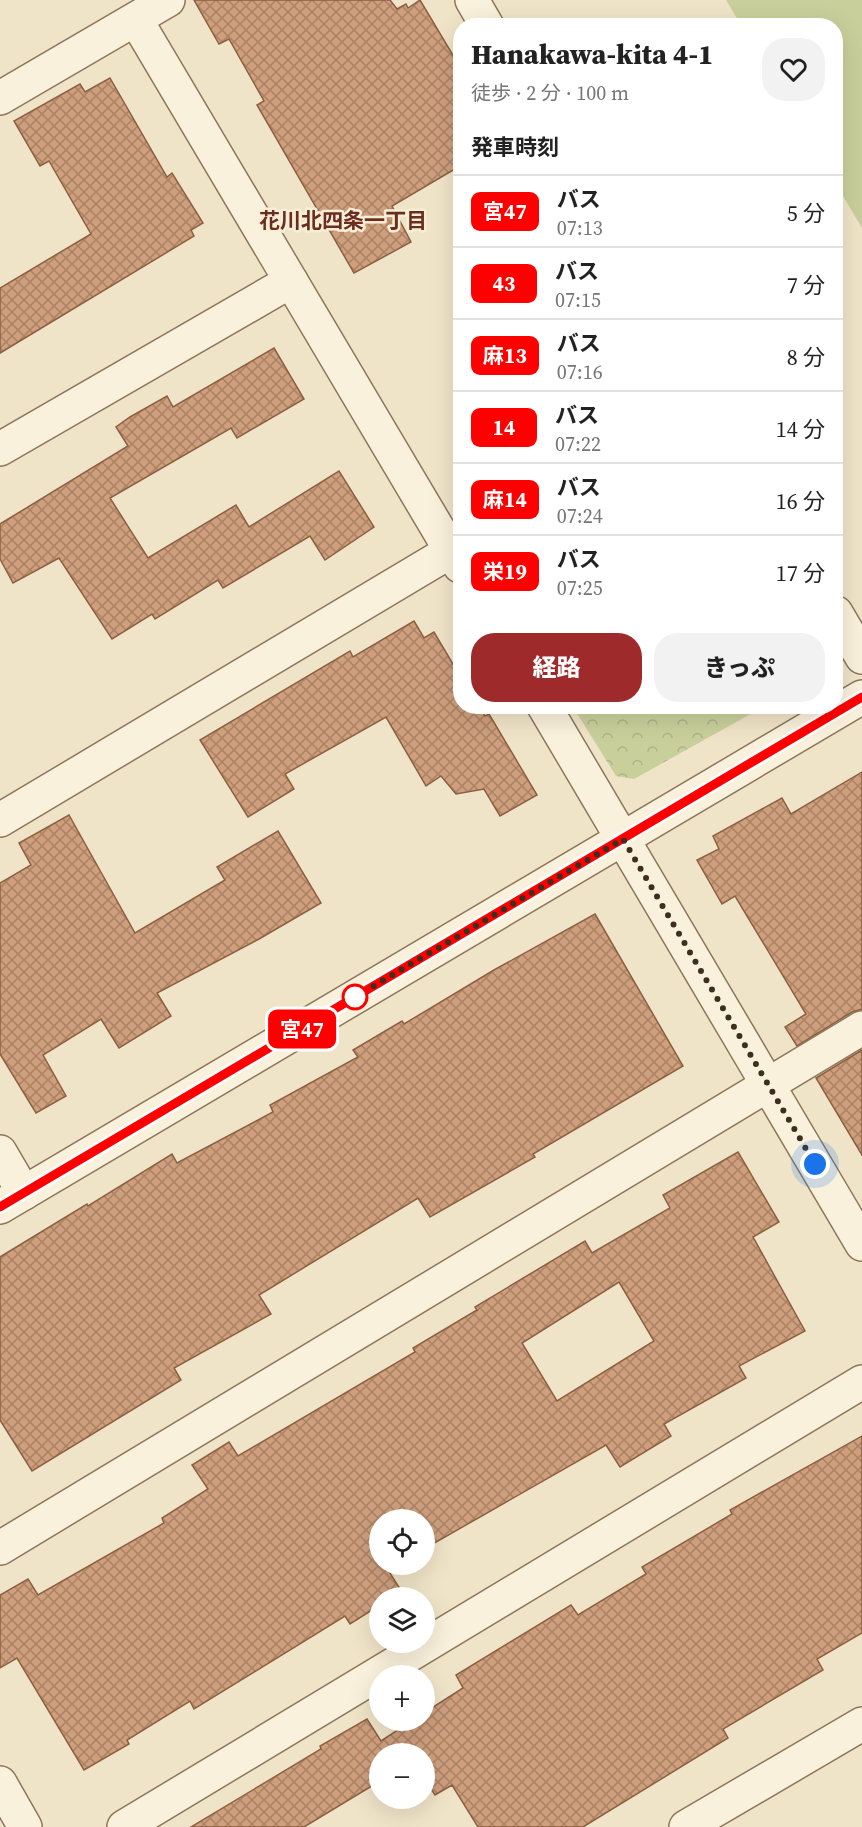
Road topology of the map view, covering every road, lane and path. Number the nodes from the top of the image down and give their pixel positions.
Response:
1 (168, 0) edge
2 (472, 0) edge
3 (482, 18) edge
4 (135, 20) junction
5 (0, 98) edge
6 (291, 281) junction
7 (0, 449) edge
8 (453, 554) edge
9 (453, 561) edge
10 (843, 625) edge
11 (862, 657) edge
12 (862, 697) edge
13 (843, 708) edge
14 (549, 714) edge
15 (833, 714) edge
16 (0, 820) edge
17 (623, 839) junction
18 (862, 1028) edge
19 (768, 1084) junction
20 (0, 1152) edge
21 (12, 1200) edge
22 (862, 1244) edge
23 (862, 1382) edge
24 (0, 1548) edge
25 (862, 1724) edge
26 (0, 1783) edge
27 (25, 1827) edge
28 (124, 1827) edge
29 (686, 1827) edge

1 - 4 street
2 - 3 street
4 - 5 street
4 - 6 street
6 - 7 street
6 - 8 street
9 - 16 street
10 - 11 street
12 - 13 street
14 - 17 street
15 - 17 street
17 - 19 street
17 - 21 street
18 - 19 street
19 - 22 street
19 - 24 street
20 - 21 street
23 - 28 street
25 - 29 street
26 - 27 street

